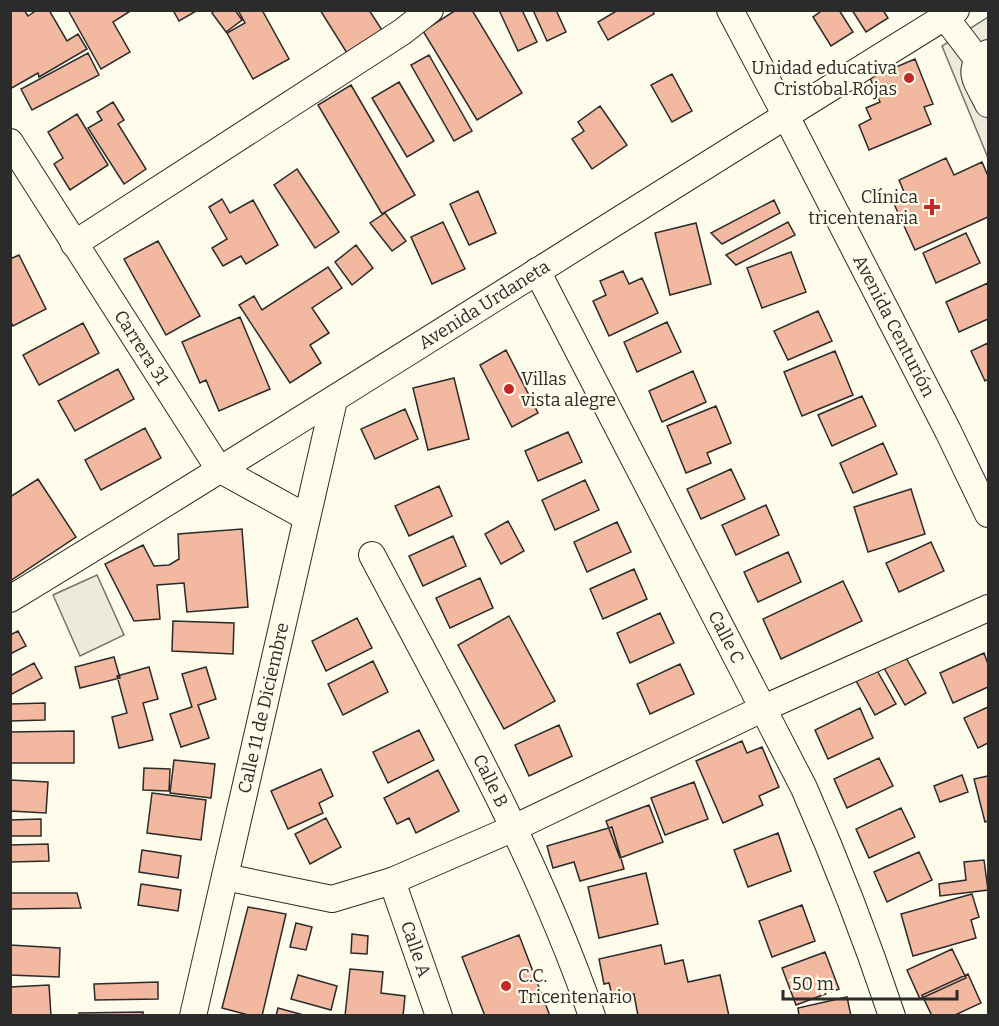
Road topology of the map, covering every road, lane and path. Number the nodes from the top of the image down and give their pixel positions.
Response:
1 (730, 10) edge
2 (951, 14) edge
3 (417, 15) edge
4 (983, 57) edge
5 (988, 104) edge
6 (786, 116) junction
7 (10, 142) edge
8 (74, 244) junction
9 (537, 271) junction
10 (334, 400) junction
11 (219, 469) junction
12 (988, 514) edge
13 (306, 517) junction
14 (372, 555) dead end
15 (10, 599) edge
16 (988, 608) edge
17 (764, 708) junction
18 (514, 828) junction
19 (225, 877) junction
20 (392, 881) junction
21 (193, 1016) edge
22 (439, 1016) edge
23 (592, 1016) edge
24 (892, 1016) edge

1 - 6 street, Avenida Centurión
2 - 4 street
2 - 6 street, Avenida Urdaneta
3 - 8 street
4 - 5 street
6 - 9 street, Avenida Urdaneta
6 - 12 street, Avenida Centurión
7 - 8 street, Carrera 31
8 - 11 street, Carrera 31
9 - 10 street, Avenida Urdaneta
9 - 17 street, Calle C
10 - 11 street, Avenida Urdaneta
10 - 13 street, Calle 11 de Diciembre
11 - 13 street, Carrera 31
11 - 15 street, Avenida Urdaneta
13 - 19 street, Calle 11 de Diciembre
14 - 18 street, Calle B
16 - 17 street
17 - 18 street
17 - 24 street, Calle C
18 - 20 street
18 - 23 street, Calle B
19 - 20 street
19 - 21 street, Calle 11 de Diciembre
20 - 22 street, Calle A

